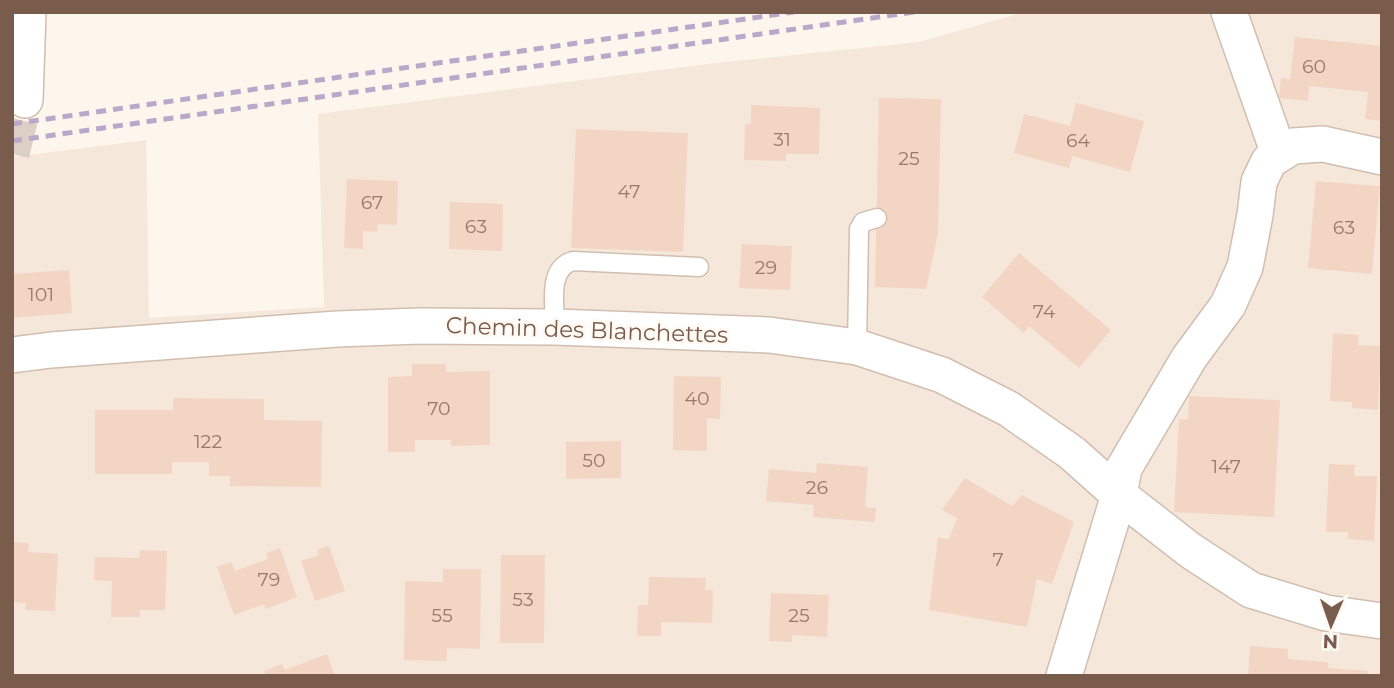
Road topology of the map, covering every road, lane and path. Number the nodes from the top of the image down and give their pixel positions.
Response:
1 (28, 12) edge
2 (1229, 12) edge
3 (25, 100) tunnel mouth
4 (1279, 154) junction
5 (1382, 157) edge
6 (877, 218) dead end
7 (699, 267) dead end
8 (555, 327) junction
9 (857, 347) junction
10 (12, 355) edge
11 (1119, 495) junction
12 (1382, 621) edge
13 (1064, 676) edge

1 - 3 street
2 - 4 street
4 - 5 street
4 - 11 street
6 - 9 lane
7 - 8 lane
8 - 9 street, Chemin des Blanchettes
8 - 10 street, Chemin des Blanchettes
9 - 11 street, Chemin des Blanchettes
11 - 12 street, Chemin des Blanchettes
11 - 13 street

